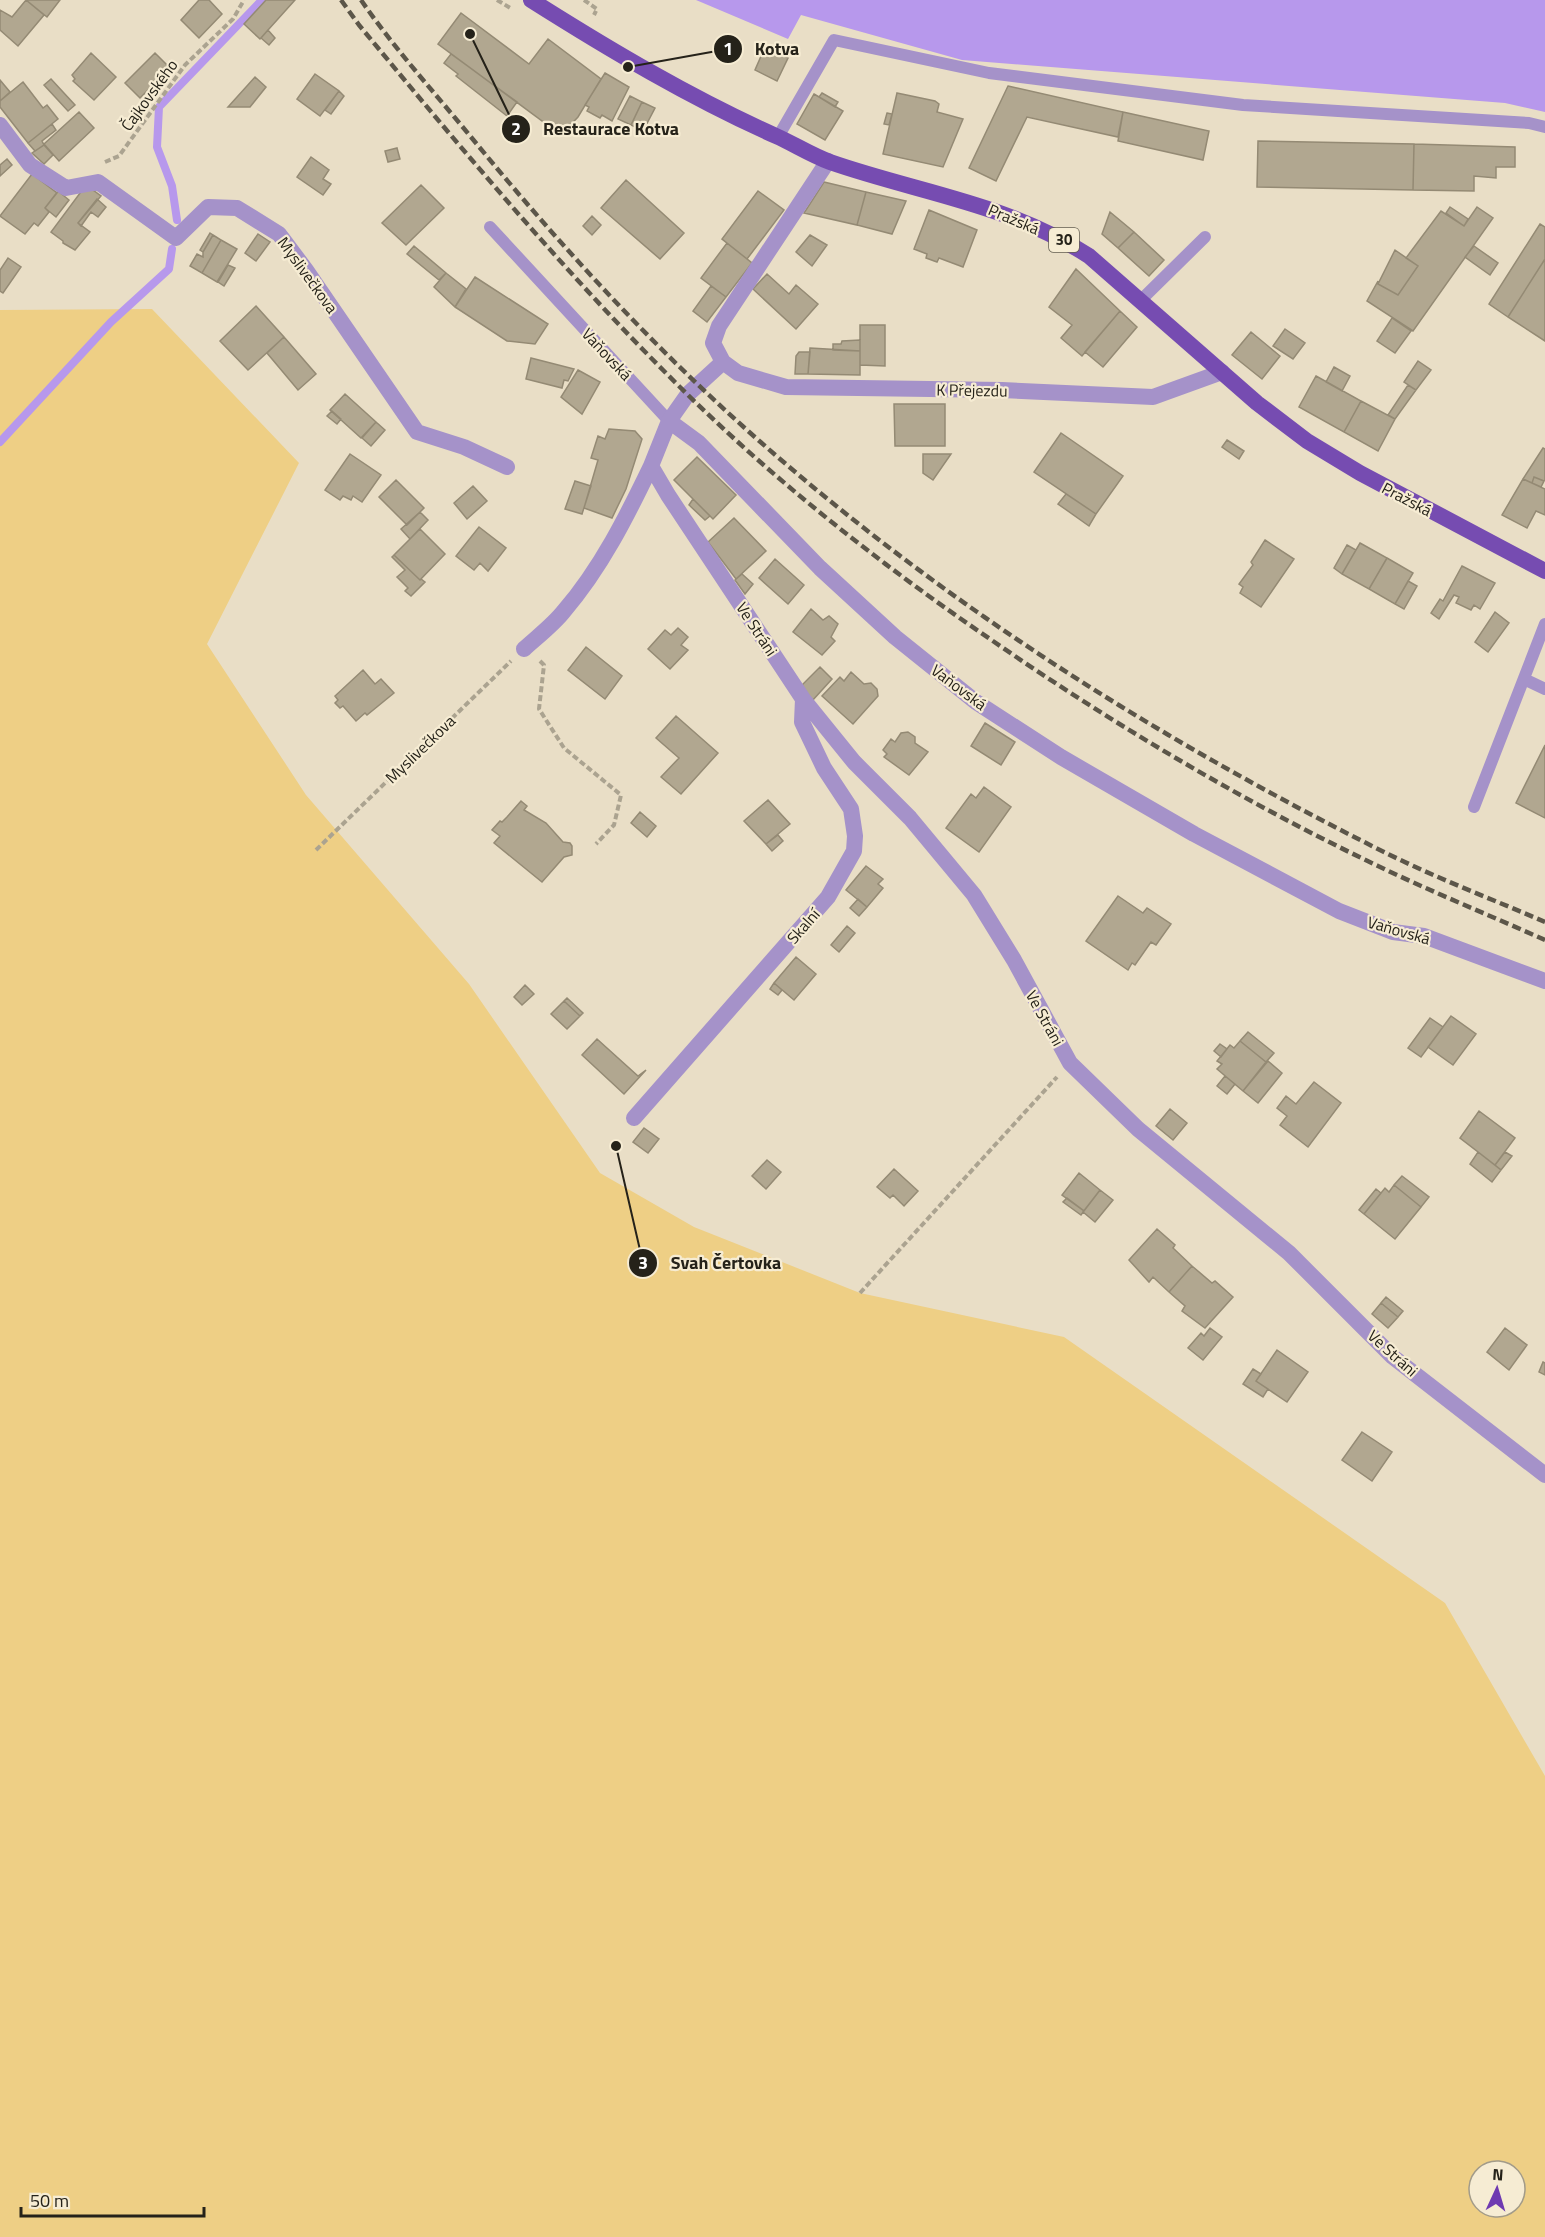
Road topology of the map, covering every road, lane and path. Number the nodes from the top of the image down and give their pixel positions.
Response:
1 (244, 0) edge
2 (531, 0) edge
3 (0, 124) edge
4 (1545, 127) edge
5 (778, 137) junction
6 (828, 161) junction
7 (99, 165) dead end
8 (490, 227) dead end
9 (1205, 237) dead end
10 (1141, 300) junction
11 (723, 362) junction
12 (1222, 372) junction
13 (669, 421) junction
14 (651, 465) junction
15 (507, 467) dead end
16 (1545, 571) edge
17 (1545, 624) edge
18 (524, 649) junction
19 (1524, 679) junction
20 (1545, 689) edge
21 (803, 699) junction
22 (1474, 807) dead end
23 (596, 844) dead end
24 (316, 850) dead end
25 (1545, 981) edge
26 (1070, 1063) junction
27 (634, 1118) dead end
28 (860, 1293) dead end
29 (1545, 1475) edge

1 - 7 path, Čajkovského
2 - 5 main road, Pražská / 30
3 - 15 street, Myslivečkova
4 - 5 lane
5 - 6 main road, Pražská / 30
6 - 10 main road, Pražská / 30
6 - 11 street
8 - 13 lane, Vaňovská
9 - 10 lane
10 - 12 main road, Pražská / 30
11 - 12 street, K Přejezdu
11 - 13 street
12 - 16 main road, Pražská / 30
13 - 14 street
13 - 25 street, Vaňovská
14 - 18 street
14 - 21 street, Ve Stráni
17 - 19 lane
18 - 23 path
18 - 24 path, Myslivečkova
19 - 20 lane
19 - 22 lane
21 - 26 street, Ve Stráni
21 - 27 street, Skalní
26 - 28 path
26 - 29 street, Ve Stráni

